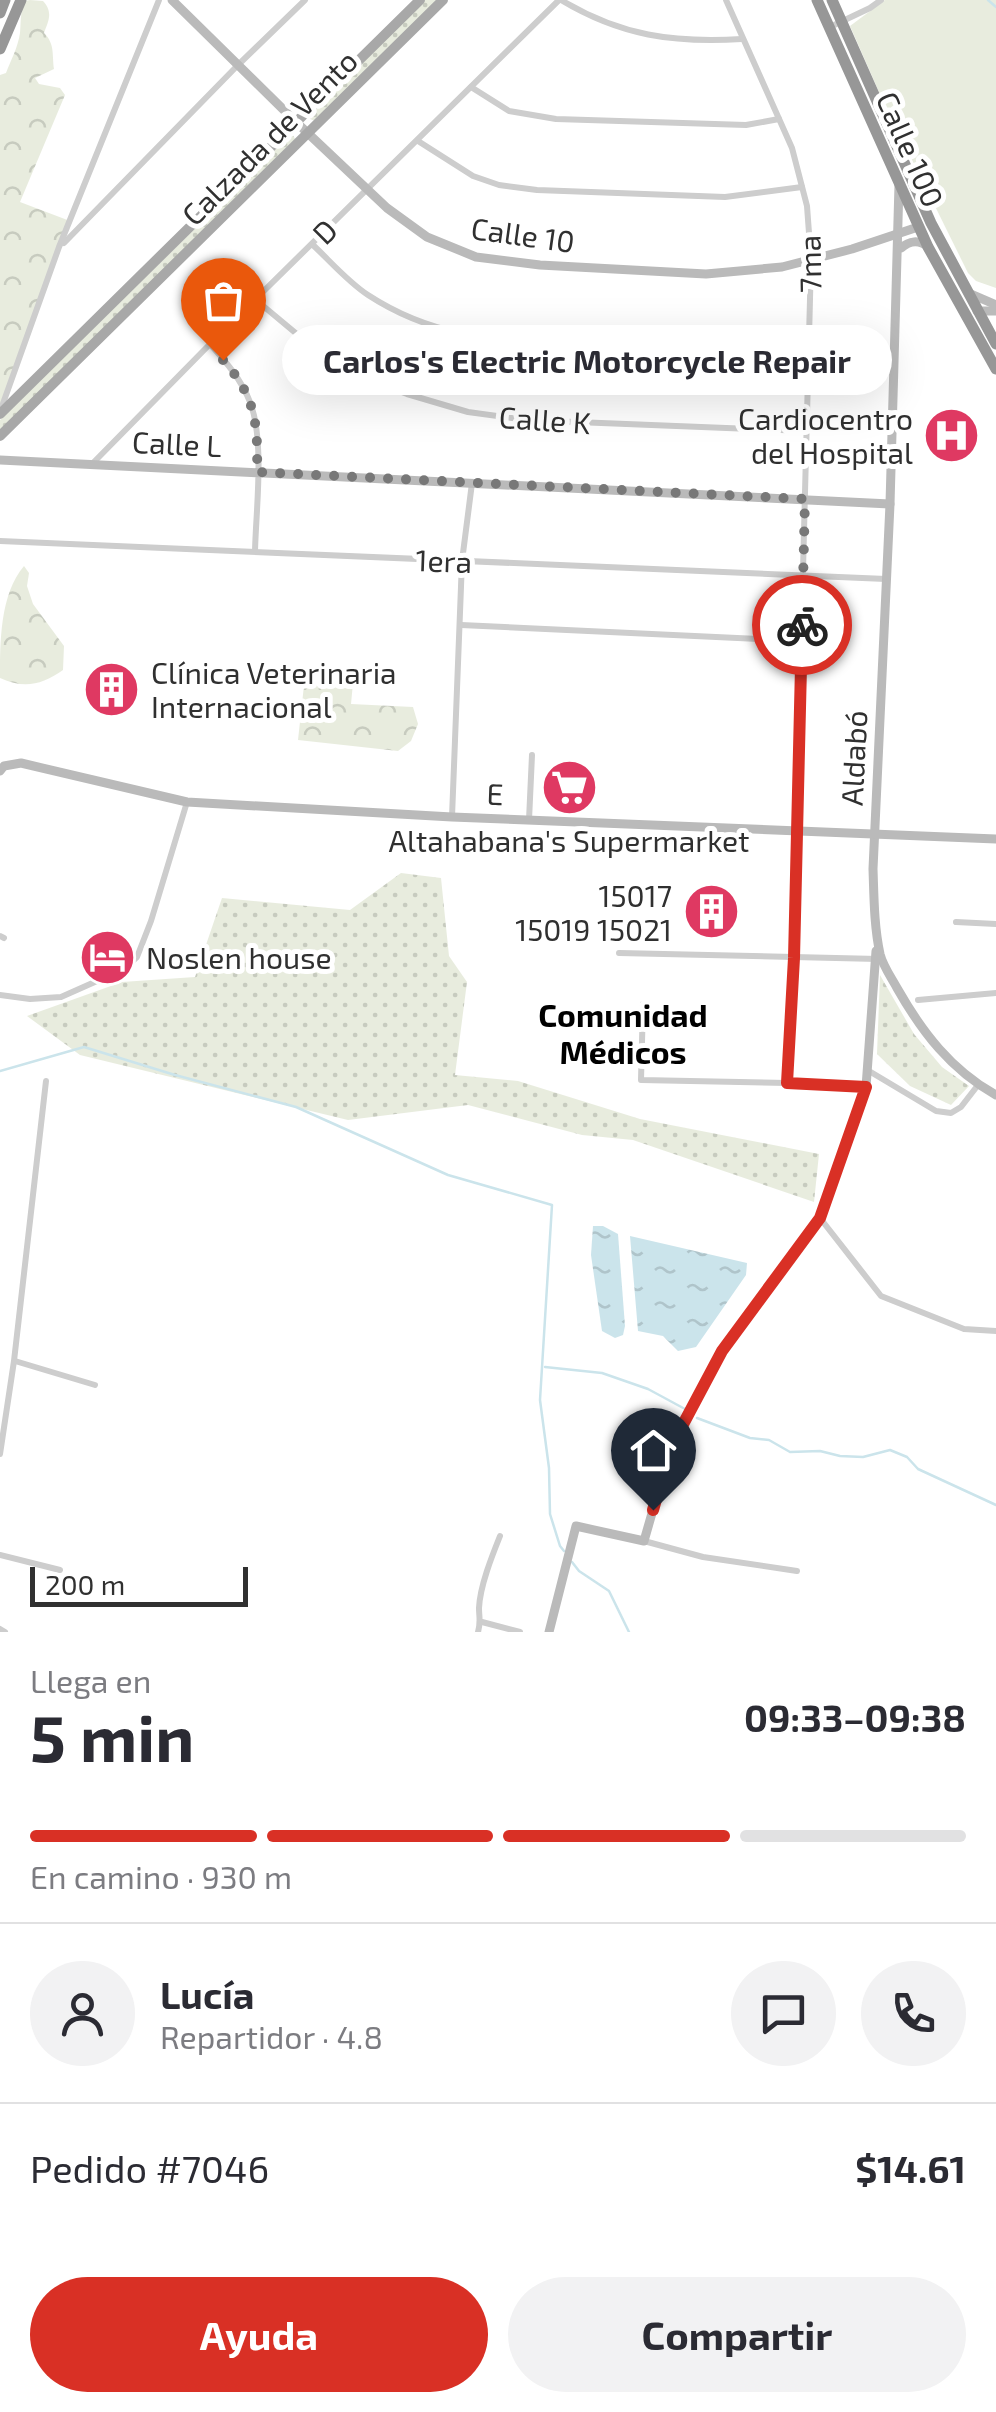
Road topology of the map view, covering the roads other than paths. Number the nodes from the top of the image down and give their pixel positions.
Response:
1 (5, 0) edge
2 (21, 0) edge
3 (159, 0) edge
4 (172, 0) edge
5 (305, 0) edge
6 (420, 0) edge
7 (443, 0) edge
8 (560, 0) edge
9 (726, 0) edge
10 (817, 0) edge
11 (832, 0) edge
12 (881, 0) edge
13 (0, 13) edge
14 (836, 24) junction
15 (742, 38) junction
16 (0, 50) edge
17 (239, 64) junction
18 (471, 87) junction
19 (779, 119) junction
20 (296, 122) junction
21 (308, 134) junction
22 (418, 141) junction
23 (899, 182) junction
24 (802, 187) junction
25 (366, 189) junction
26 (925, 225) junction
27 (898, 234) junction
28 (877, 241) junction
29 (312, 244) junction
30 (928, 247) junction
31 (59, 248) junction
32 (899, 253) junction
33 (811, 260) junction
34 (966, 291) junction
35 (256, 300) junction
36 (996, 310) edge
37 (971, 313) junction
38 (993, 338) edge
39 (210, 344) junction
40 (809, 354) junction
41 (996, 369) edge
42 (0, 412) edge
43 (805, 431) junction
44 (0, 436) edge
45 (0, 460) edge
46 (92, 464) junction
47 (257, 472) junction
48 (472, 483) junction
49 (805, 499) junction
50 (890, 504) junction
51 (0, 541) edge
52 (255, 551) junction
53 (462, 561) junction
54 (804, 576) junction
55 (887, 579) junction
56 (462, 625) junction
57 (802, 642) junction
58 (532, 755) dead end
59 (0, 770) edge
60 (187, 802) junction
61 (452, 817) junction
62 (529, 820) junction
63 (796, 830) junction
64 (874, 834) junction
65 (996, 839) edge
66 (956, 922) dead end
67 (996, 924) edge
68 (619, 953) dead end
69 (794, 958) junction
70 (878, 959) junction
71 (996, 994) edge
72 (0, 995) edge
73 (918, 1000) dead end
74 (644, 1004) dead end
75 (869, 1071) junction
76 (46, 1081) dead end
77 (787, 1083) junction
78 (978, 1085) junction
79 (866, 1087) junction
80 (996, 1095) edge
81 (820, 1218) junction
82 (996, 1330) edge
83 (14, 1360) junction
84 (95, 1385) dead end
85 (0, 1454) edge
86 (500, 1536) dead end
87 (644, 1542) junction
88 (0, 1555) edge
89 (60, 1570) dead end
90 (797, 1571) dead end
91 (482, 1622) junction
92 (478, 1632) edge
93 (520, 1632) edge
94 (549, 1632) edge

1 - 13 highway
2 - 16 highway
3 - 31 street
4 - 17 street, Calle 10
5 - 17 street
6 - 20 main road, Calzada de Vento
7 - 21 main road, Calzada de Vento
8 - 15 street
8 - 18 street, D
9 - 15 street, 7ma
10 - 14 highway, Calle 100
11 - 14 highway, Calle 100
12 - 14 street
14 - 23 highway, Calle 100
14 - 26 highway, Calle 100
15 - 19 street, 7ma
17 - 20 street, Calle 10
17 - 31 street
18 - 19 street
18 - 22 street, D
19 - 24 street, 7ma
20 - 21 street, Calle 10
20 - 42 main road, Calzada de Vento
21 - 25 street, Calle 10
21 - 44 main road, Calzada de Vento
22 - 24 street
22 - 25 street, D
23 - 26 highway, Calle 100
23 - 27 street, Aldabó
24 - 33 street, 7ma
25 - 29 street, D
25 - 33 street, Calle 10
26 - 27 street, Calle 10
26 - 30 highway, Calle 100
26 - 32 street
26 - 34 highway, Calle 100
27 - 28 street, Calle 10
27 - 32 street, Aldabó
28 - 32 street
28 - 33 street, Calle 10
29 - 35 street, D
29 - 40 street
30 - 32 street
30 - 37 highway, Calle 100
31 - 42 street
32 - 50 street, Aldabó
33 - 40 street, 7ma
34 - 36 street
34 - 37 highway, Calle 100
35 - 39 street, D
35 - 43 street, Calle K
36 - 37 street
36 - 38 street
37 - 38 highway
37 - 41 highway
39 - 46 street, D
39 - 47 street
40 - 43 street, 7ma
43 - 49 street, 7ma
45 - 46 street, Calle L
46 - 47 street, Calle L
47 - 48 street, Calle L
47 - 52 street
48 - 49 street, Calle L
48 - 53 street
49 - 50 street, Calle L
49 - 54 street, 7ma
50 - 55 street, Aldabó
51 - 52 street, 1era
52 - 53 street, 1era
53 - 54 street, 1era
53 - 56 street
54 - 55 street, 1era
54 - 57 street, 7ma
55 - 64 street, Aldabó
56 - 57 street
56 - 61 street
57 - 63 street, 7ma
58 - 62 street
59 - 60 street, E
60 - 61 street, E
60 - 72 street
61 - 62 street, E
62 - 63 street, E
63 - 64 street, E
63 - 69 street, 7ma
64 - 65 street, E
64 - 70 street, Aldabó
66 - 67 street
68 - 69 street
69 - 70 street
69 - 77 street, 7ma
70 - 75 street, Aldabó
70 - 78 street
71 - 73 street
74 - 77 street
75 - 78 street
75 - 79 street, Aldabó
76 - 83 street
77 - 79 street
78 - 80 street
79 - 81 street, Aldabó
81 - 82 street
81 - 87 street, Aldabó
83 - 84 street
83 - 85 street
86 - 91 street
87 - 90 street
87 - 94 street
88 - 89 street
91 - 92 street
91 - 93 street

